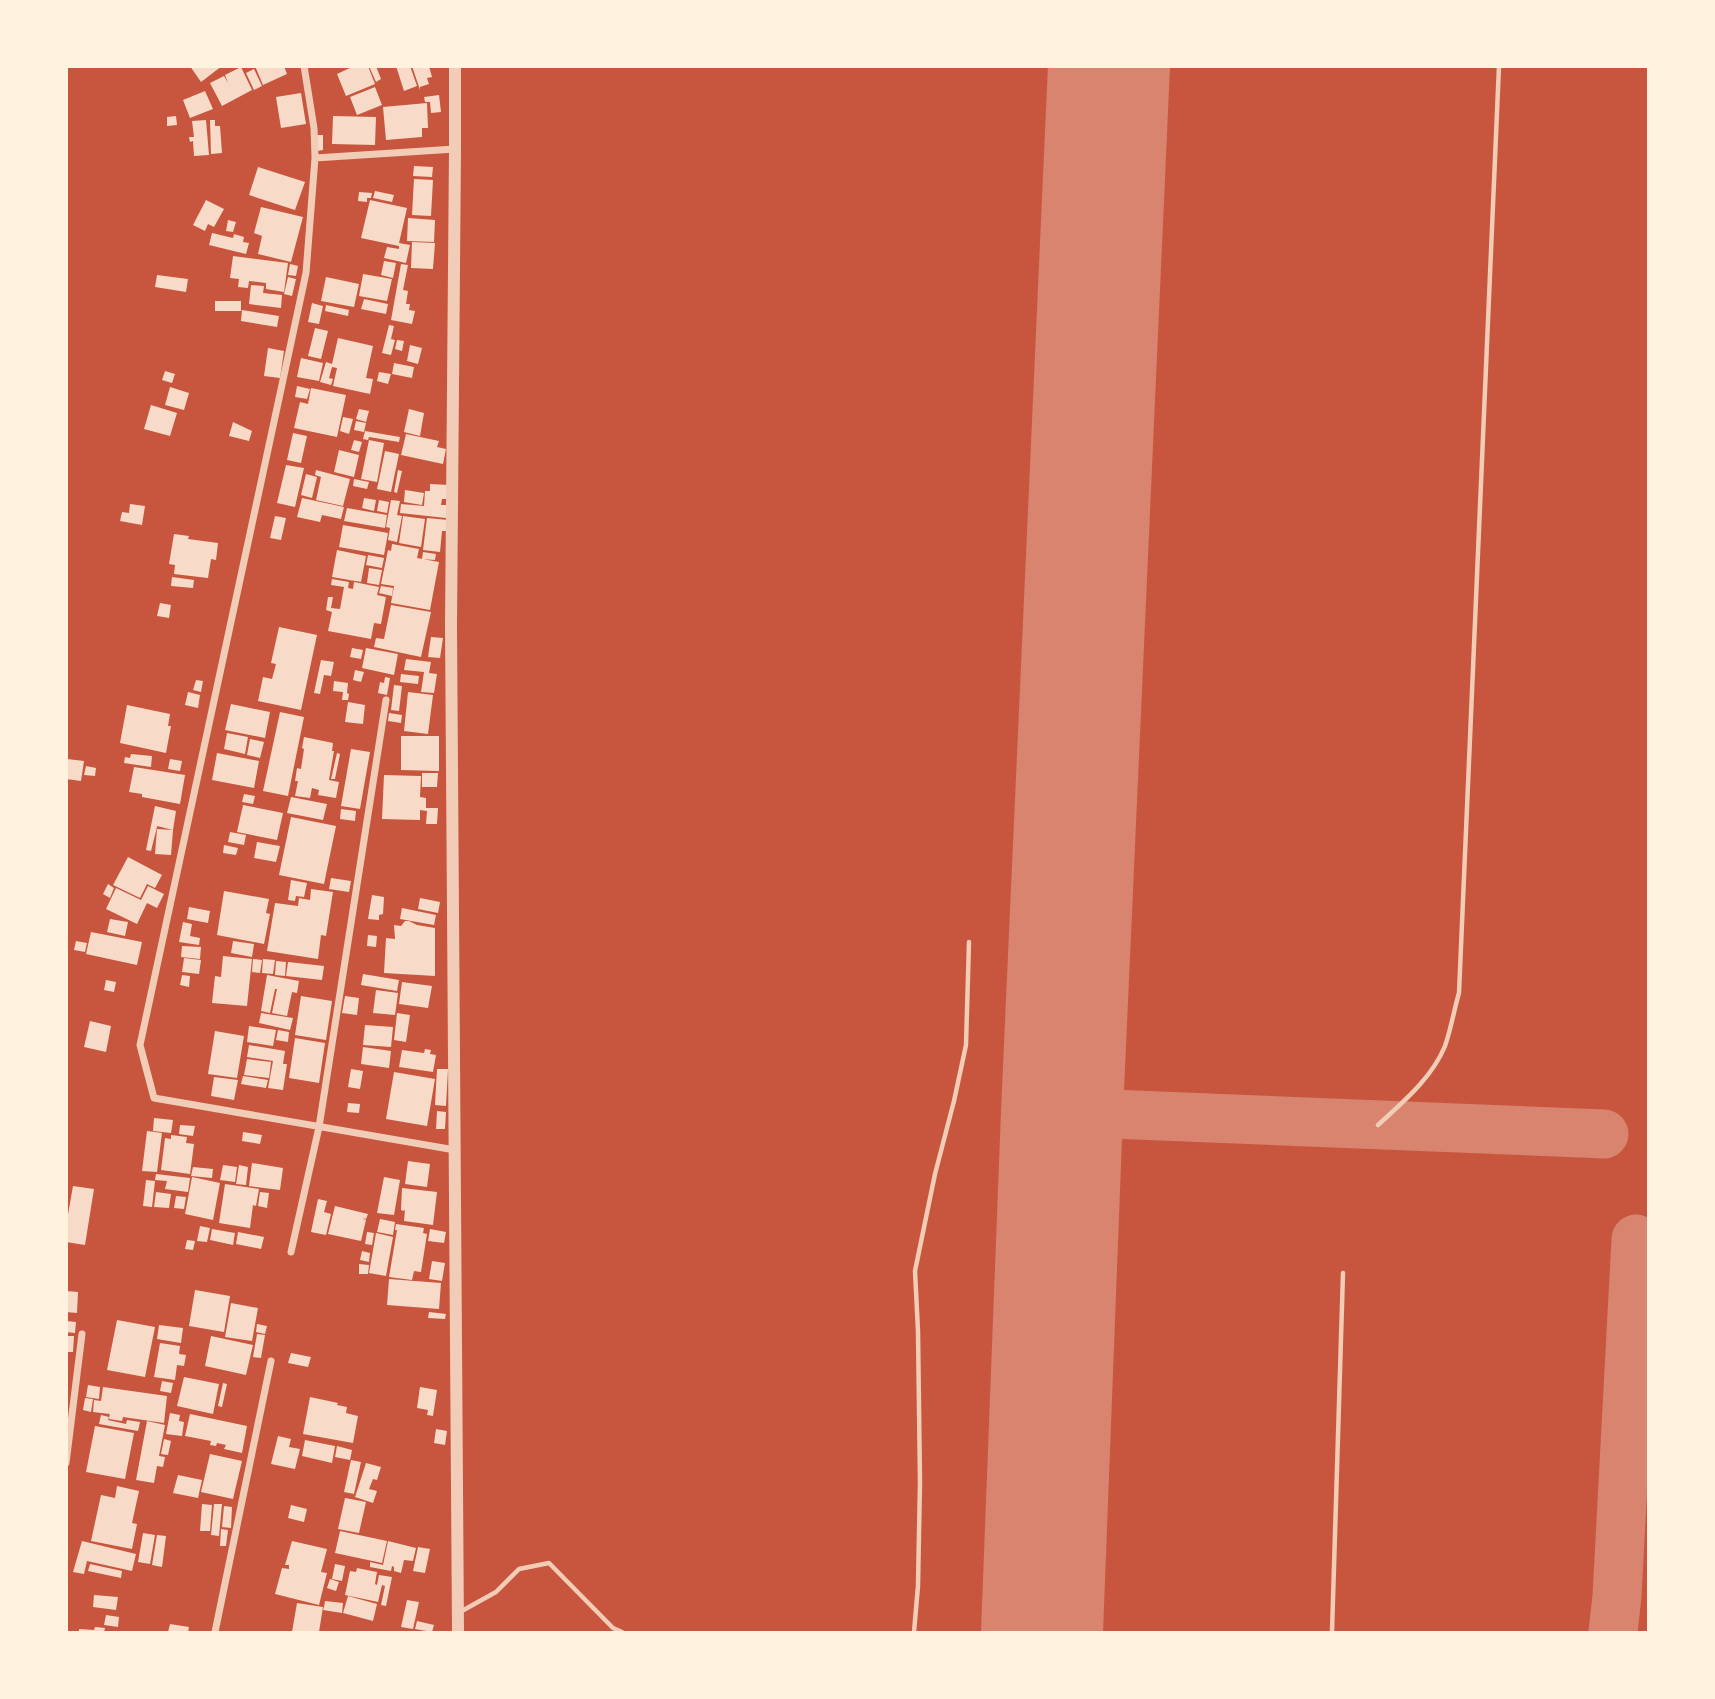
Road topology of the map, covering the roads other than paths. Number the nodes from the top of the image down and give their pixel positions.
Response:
1 (304, 66) edge
2 (455, 66) edge
3 (1499, 66) edge
4 (456, 149) junction
5 (315, 158) junction
6 (386, 701) dead end
7 (969, 942) dead end
8 (1378, 1125) dead end
9 (319, 1127) junction
10 (456, 1150) junction
11 (291, 1252) dead end
12 (1343, 1273) dead end
13 (82, 1334) dead end
14 (271, 1361) dead end
15 (66, 1463) edge
16 (458, 1613) junction
17 (215, 1633) edge
18 (458, 1633) edge
19 (622, 1633) edge
20 (914, 1633) edge
21 (1332, 1633) edge

1 - 5 street
2 - 4 street
3 - 8 lane
4 - 5 street
4 - 10 street
5 - 9 street
6 - 9 street
7 - 20 lane
9 - 10 street
9 - 11 street
10 - 16 street
12 - 21 lane
13 - 15 street
14 - 17 street
16 - 18 street
16 - 19 lane

